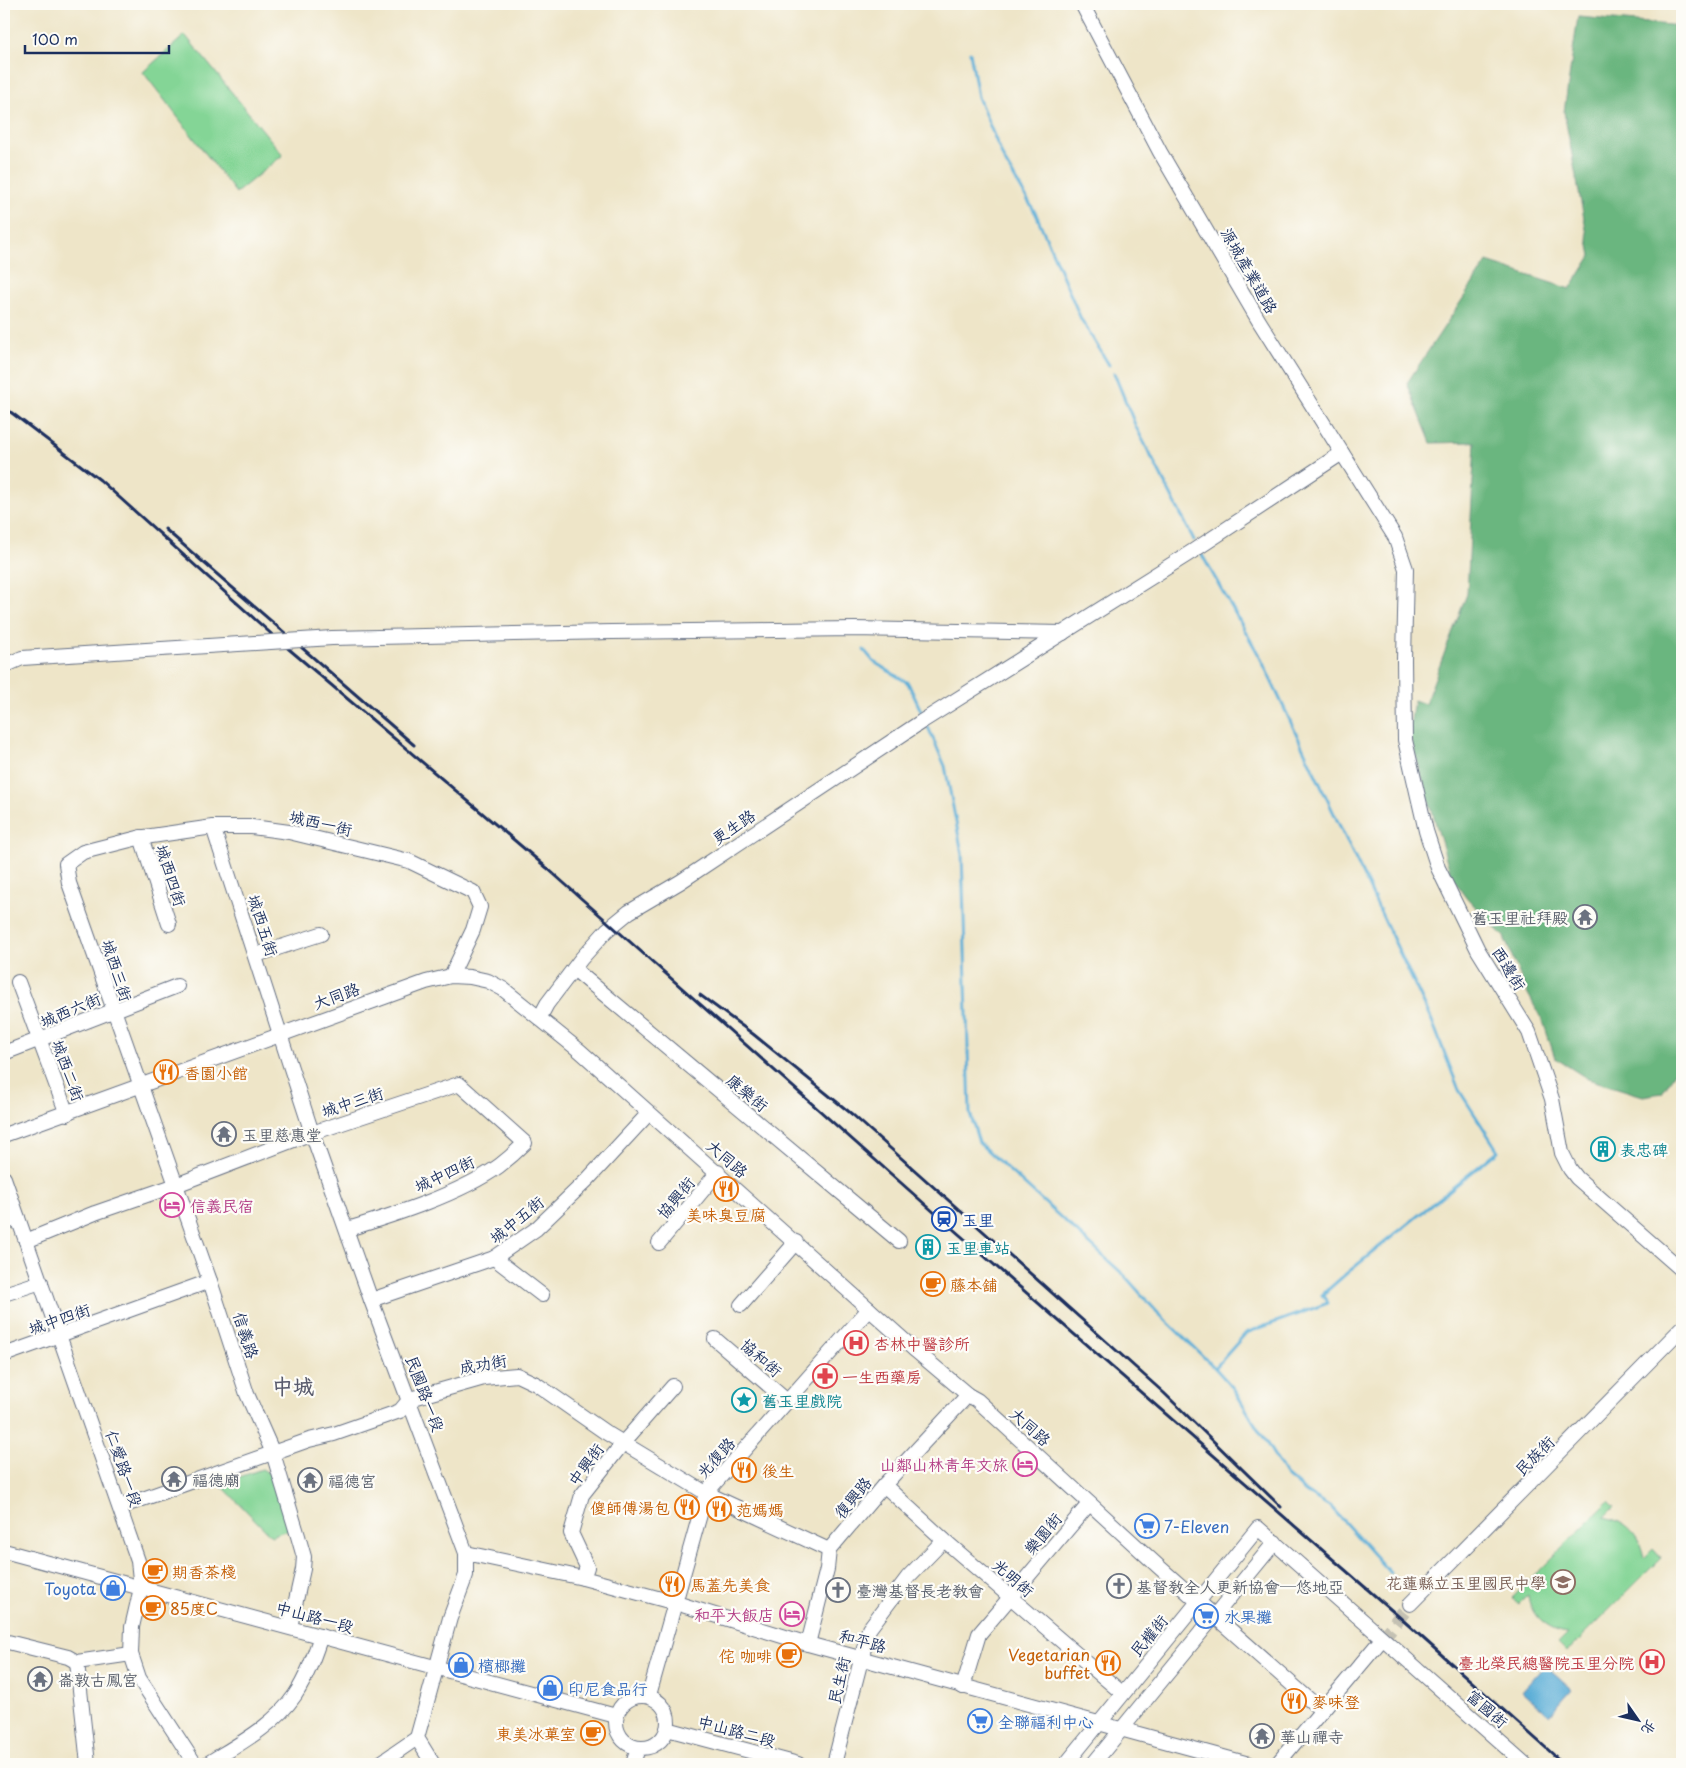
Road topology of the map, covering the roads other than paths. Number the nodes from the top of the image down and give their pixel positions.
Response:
1 (1082, 4) edge
2 (1342, 453) junction
3 (1399, 547) joint
4 (1064, 632) junction
5 (4, 666) edge
6 (213, 827) junction
7 (141, 837) junction
8 (66, 864) joint
9 (169, 924) dead end
10 (322, 934) dead end
11 (256, 955) junction
12 (574, 968) junction
13 (451, 976) junction
14 (18, 982) dead end
15 (177, 986) dead end
16 (112, 1010) junction
17 (540, 1018) junction
18 (282, 1033) junction
19 (40, 1041) junction
20 (4, 1053) edge
21 (140, 1086) junction
22 (649, 1112) junction
23 (66, 1114) junction
24 (508, 1127) joint
25 (312, 1132) junction
26 (4, 1135) edge
27 (718, 1172) junction
28 (4, 1178) edge
29 (176, 1185) junction
30 (18, 1218) junction
31 (4, 1223) edge
32 (348, 1229) junction
33 (26, 1241) junction
34 (796, 1242) junction
35 (899, 1242) dead end
36 (659, 1243) dead end
37 (494, 1258) junction
38 (1682, 1270) edge
39 (210, 1281) junction
40 (41, 1282) junction
41 (4, 1294) edge
42 (542, 1295) dead end
43 (371, 1300) junction
44 (741, 1305) dead end
45 (869, 1309) junction
46 (1682, 1328) edge
47 (60, 1336) junction
48 (715, 1339) dead end
49 (4, 1355) edge
50 (673, 1386) dead end
51 (968, 1395) junction
52 (410, 1399) junction
53 (787, 1401) junction
54 (623, 1443) junction
55 (273, 1453) junction
56 (884, 1485) junction
57 (706, 1492) junction
58 (1089, 1504) junction
59 (120, 1507) junction
60 (1258, 1528) joint
61 (944, 1540) junction
62 (1275, 1542) junction
63 (829, 1550) junction
64 (4, 1551) edge
65 (466, 1553) junction
66 (584, 1578) junction
67 (141, 1588) junction
68 (1010, 1597) junction
69 (1198, 1602) junction
70 (676, 1603) junction
71 (1410, 1604) tunnel mouth
72 (1215, 1617) junction
73 (290, 1627) junction
74 (321, 1636) junction
75 (1382, 1639) junction
76 (4, 1642) edge
77 (808, 1644) junction
78 (131, 1654) junction
79 (861, 1658) junction
80 (77, 1662) junction
81 (436, 1667) junction
82 (964, 1687) junction
83 (1122, 1694) junction
84 (649, 1696) junction
85 (1321, 1710) junction
86 (616, 1716) junction
87 (1098, 1722) junction
88 (1121, 1728) junction
89 (667, 1729) junction
90 (416, 1738) junction
91 (638, 1748) junction
92 (88, 1764) edge
93 (195, 1764) edge
94 (207, 1764) edge
95 (378, 1764) edge
96 (434, 1764) edge
97 (633, 1764) edge
98 (798, 1764) edge
99 (834, 1764) edge
100 (1066, 1764) edge
101 (1093, 1764) edge
102 (1250, 1764) edge
103 (1277, 1764) edge
104 (1525, 1764) edge

1 - 2 street, 源城產業道路
2 - 3 street, 源城產業道路
2 - 4 street, 更生路
3 - 38 street, 西邊街
4 - 5 street, bridge
4 - 12 street, 更生路
6 - 7 street, 城西一街
6 - 11 street, 城西五街
6 - 13 street, 城西一街
7 - 8 street, 城西一街
7 - 9 street, 城西四街
8 - 16 street, 城西三街
10 - 11 street
11 - 18 street, 城西五街
12 - 17 street, 更生路
12 - 35 street, 康樂街
13 - 17 street, 大同路
13 - 18 street, 大同路
14 - 19 street, 城西二街
15 - 16 street, 城西六街
16 - 19 street, 城西六街
16 - 21 street, 城西三街
17 - 22 street, 大同路
18 - 21 street, 大同路
18 - 25 street, 民國路一段
19 - 20 street, 城西六街
19 - 23 street, 城西二街
21 - 23 street, 大同路
21 - 29 street, 信義路
22 - 27 street, 大同路
22 - 37 street, 城中五街
23 - 26 street, 大同路
24 - 25 street, 城中三街
24 - 32 street, 城中四街
25 - 29 street, 城中三街
25 - 32 street, 民國路一段
27 - 34 street, 大同路
27 - 36 street, 協興街
28 - 30 street, 仁愛路一段
29 - 33 street, 城中三街
29 - 39 street, 信義路
30 - 31 street
30 - 33 street, 仁愛路一段
32 - 43 street, 民國路一段
33 - 40 street, 仁愛路一段
34 - 44 street
34 - 45 street, 大同路
37 - 42 street
37 - 43 street, 城中五街
39 - 47 street, 城中四街
39 - 55 street, 信義路
40 - 41 street
40 - 47 street, 仁愛路一段
43 - 52 street, 民國路一段
45 - 51 street, 大同路
45 - 53 street, 光復路
46 - 71 street, 民族街
47 - 49 street, 城中四街
47 - 59 street, 仁愛路一段
48 - 53 street, 協和街
50 - 54 street, 中興街
51 - 56 street, 復興路
51 - 58 street, 大同路
52 - 54 street, 成功街
52 - 55 street, 成功街
52 - 65 street, 民國路一段
53 - 57 street, 光復路
54 - 57 street, 成功街
54 - 66 street, 中興街
55 - 59 street, 成功街
55 - 73 street, 信義路
56 - 61 street, 光明街
56 - 63 street, 復興路
57 - 63 street, 成功街
57 - 70 street, 光復路
58 - 68 street, 樂園街
58 - 69 street, 大同路
59 - 67 street, 仁愛路一段
60 - 62 street, 富國街
60 - 69 street, 民權街
61 - 68 street, 光明街
61 - 79 street, 民生街
62 - 72 street
62 - 75 street, 富國街
63 - 77 street
64 - 67 street, 中山路一段
65 - 66 street, 和平路
65 - 81 street, 民國路一段
66 - 70 street, 和平路
67 - 73 street, 中山路一段
67 - 78 street, 仁愛路一段
68 - 82 street, 樂園街
68 - 83 street, 光明街
69 - 72 street, 大同路
69 - 83 street, 民權街
70 - 77 street, 和平路
70 - 84 street, 光復路
72 - 85 street, 大同路
72 - 88 street
73 - 74 street, 中山路一段
74 - 81 street, 中山路一段
74 - 94 street
75 - 85 street
75 - 104 street, 富國街
76 - 80 street
77 - 79 street, 和平路
78 - 80 street
78 - 93 street, 仁愛路一段
79 - 82 street, 和平路
79 - 99 street, 民生街
80 - 92 street
81 - 86 street, 中山路一段
81 - 90 street, 民國路一段
82 - 87 street, 和平路
83 - 87 street, 民權街
84 - 86 street
84 - 89 street
85 - 103 street
86 - 91 street
87 - 88 street, 和平路
87 - 100 street, 民權街
88 - 101 street
88 - 102 street, 和平路
89 - 91 street
89 - 98 street, 中山路二段
90 - 95 street
90 - 96 street
91 - 97 street

